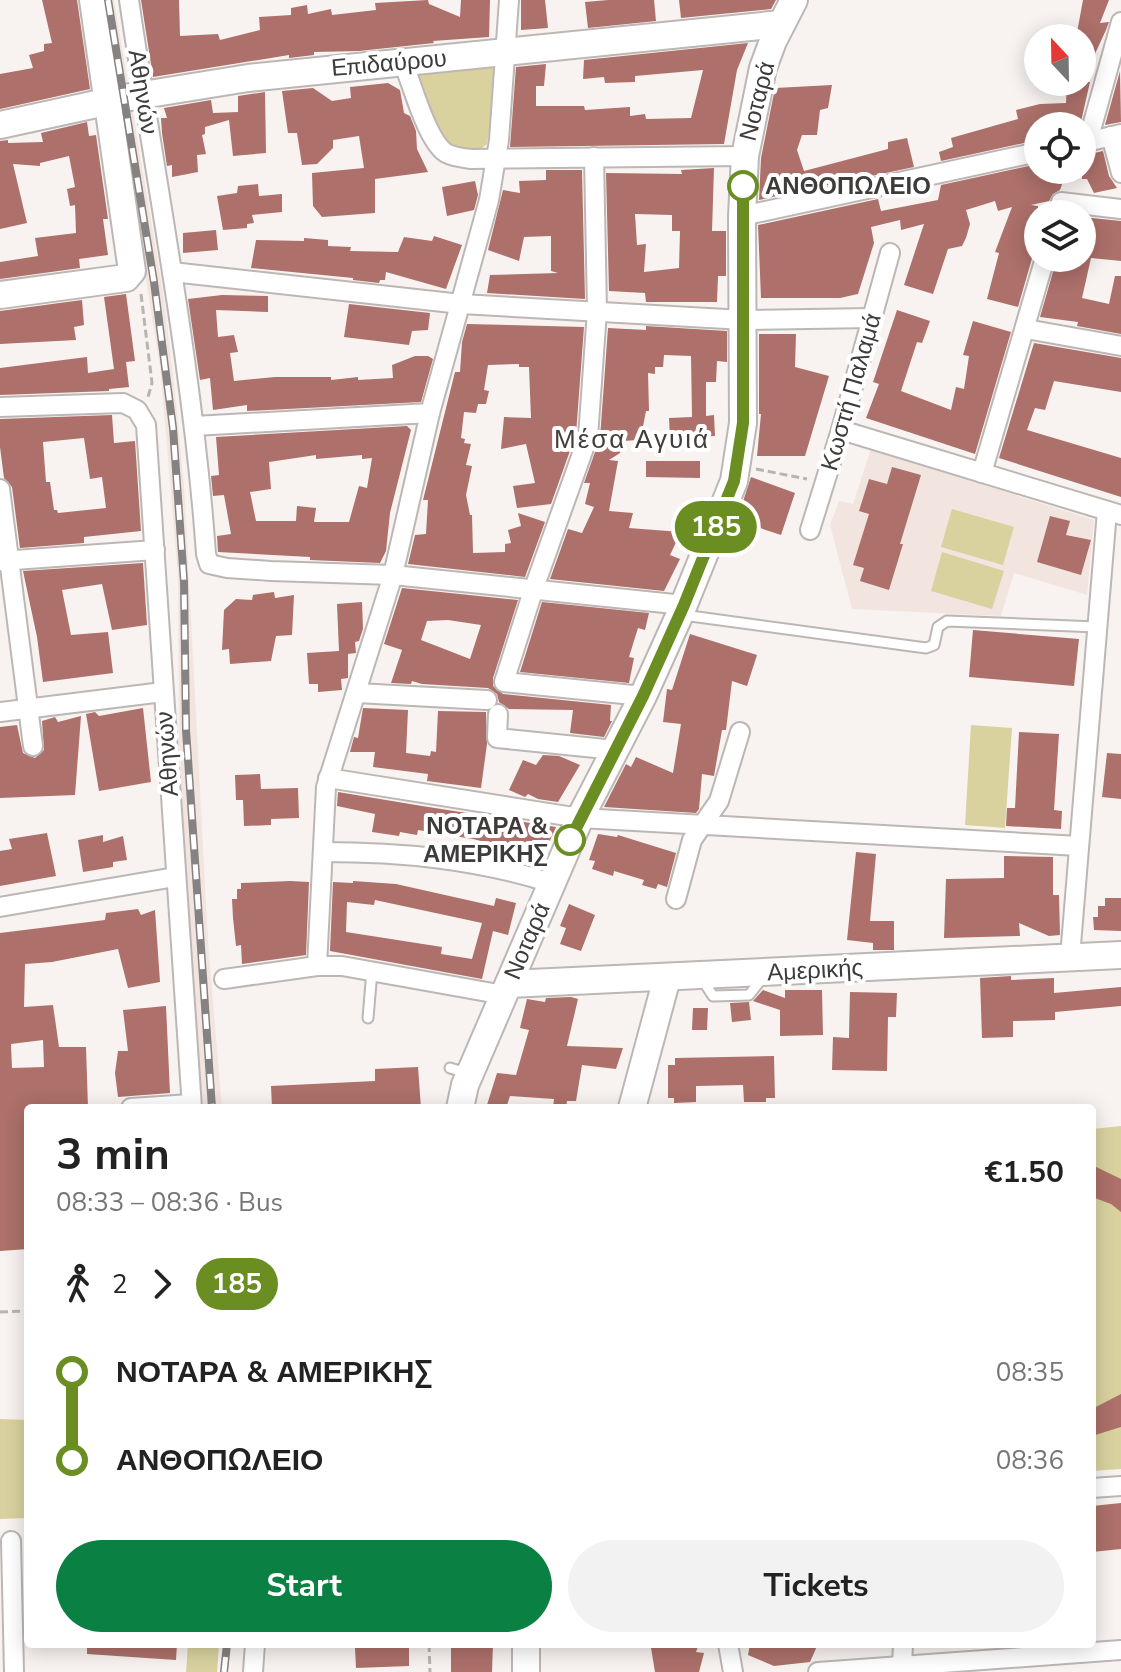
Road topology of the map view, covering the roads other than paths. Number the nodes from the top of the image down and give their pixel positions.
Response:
1 (93, 0) edge
2 (129, 0) edge
3 (509, 0) edge
4 (794, 0) edge
5 (1121, 22) edge
6 (781, 24) junction
7 (505, 52) junction
8 (403, 62) junction
9 (143, 95) junction
10 (107, 102) junction
11 (1094, 112) edge
12 (0, 125) edge
13 (1116, 135) edge
14 (1096, 140) edge
15 (1024, 155) edge
16 (745, 156) junction
17 (594, 157) junction
18 (497, 159) junction
19 (1121, 173) edge
20 (1096, 209) edge
21 (1121, 209) edge
22 (742, 216) junction
23 (890, 253) dead end
24 (172, 272) junction
25 (1041, 272) edge
26 (0, 295) edge
27 (461, 304) junction
28 (597, 311) junction
29 (872, 318) junction
30 (744, 320) junction
31 (1026, 329) junction
32 (1121, 346) edge
33 (0, 407) edge
34 (430, 413) junction
35 (194, 426) junction
36 (841, 430) junction
37 (982, 473) junction
38 (0, 489) edge
39 (1114, 513) edge
40 (810, 530) dead end
41 (155, 550) junction
42 (4, 560) edge
43 (393, 575) junction
44 (534, 588) junction
45 (682, 610) junction
46 (1097, 627) junction
47 (163, 692) junction
48 (357, 693) junction
49 (643, 696) junction
50 (29, 708) junction
51 (0, 712) edge
52 (740, 732) dead end
53 (33, 746) dead end
54 (615, 750) junction
55 (328, 778) junction
56 (580, 818) junction
57 (701, 824) junction
58 (1079, 846) junction
59 (323, 852) junction
60 (175, 877) junction
61 (551, 883) junction
62 (676, 899) dead end
63 (0, 907) edge
64 (1121, 955) edge
65 (1070, 957) junction
66 (317, 966) junction
67 (372, 971) junction
68 (667, 978) junction
69 (224, 979) dead end
70 (506, 989) junction
71 (368, 1018) dead end
72 (192, 1104) edge
73 (460, 1104) edge
74 (633, 1104) edge
75 (1121, 1486) edge
76 (1096, 1488) edge
77 (13, 1541) edge
78 (255, 1648) edge
79 (729, 1648) edge
80 (903, 1648) edge
81 (1121, 1650) edge
82 (902, 1666) junction
83 (14, 1672) edge
84 (253, 1672) edge
85 (733, 1672) edge
86 (818, 1672) edge

1 - 10 street, Αθηνών
2 - 9 street, Αθηνών
3 - 7 street
4 - 6 street, Νοταρά
5 - 11 street
6 - 7 street, Επιδαύρου
6 - 16 street, Νοταρά
7 - 8 street, Επιδαύρου
7 - 18 street
8 - 9 street, Επιδαύρου
8 - 18 street
9 - 10 street, Επιδαύρου
9 - 24 street, Αθηνών
10 - 12 street, Επιδαύρου
10 - 26 street, Αθηνών
13 - 14 street
13 - 19 street
15 - 22 street
16 - 17 street
16 - 22 street, Νοταρά
17 - 18 street
17 - 28 street
18 - 27 street
20 - 21 street
22 - 30 street, Νοταρά
23 - 29 street, Κωστή Παλαμά
24 - 27 street
24 - 35 street, Αθηνών
25 - 31 street
27 - 28 street
27 - 34 street
28 - 30 street
28 - 44 street
29 - 30 street
29 - 36 street, Κωστή Παλαμά
30 - 45 street, Νοταρά
31 - 32 street
31 - 37 street
33 - 41 street, Αθηνών
34 - 35 street
34 - 43 street
35 - 43 street, Αθηνών
36 - 37 street
36 - 40 street, Κωστή Παλαμά
37 - 39 street
38 - 42 street
39 - 46 street
41 - 42 street
41 - 47 street, Αθηνών
42 - 50 street
43 - 44 street
43 - 48 street
44 - 45 street
44 - 49 street
45 - 46 lane
45 - 49 street, Νοταρά
46 - 58 street
47 - 50 street
47 - 60 street, Αθηνών
48 - 54 street
48 - 55 street
49 - 54 street, Νοταρά
50 - 51 street
50 - 53 street
52 - 57 street
54 - 56 street, Νοταρά
55 - 56 street
55 - 59 street
56 - 57 street
56 - 61 street, Νοταρά
57 - 58 street
57 - 62 street
58 - 65 street
59 - 61 street
59 - 66 street
60 - 63 street
60 - 72 street, Αθηνών
61 - 70 street, Νοταρά
64 - 65 street, Αμερικής
65 - 68 street, Αμερικής
66 - 67 street
66 - 69 street
67 - 70 street
67 - 71 lane
68 - 70 street, Αμερικής
68 - 74 street
70 - 73 street, Νοταρά
75 - 76 street
77 - 83 street
78 - 84 street
79 - 85 street
80 - 82 street
81 - 82 street
82 - 86 street

